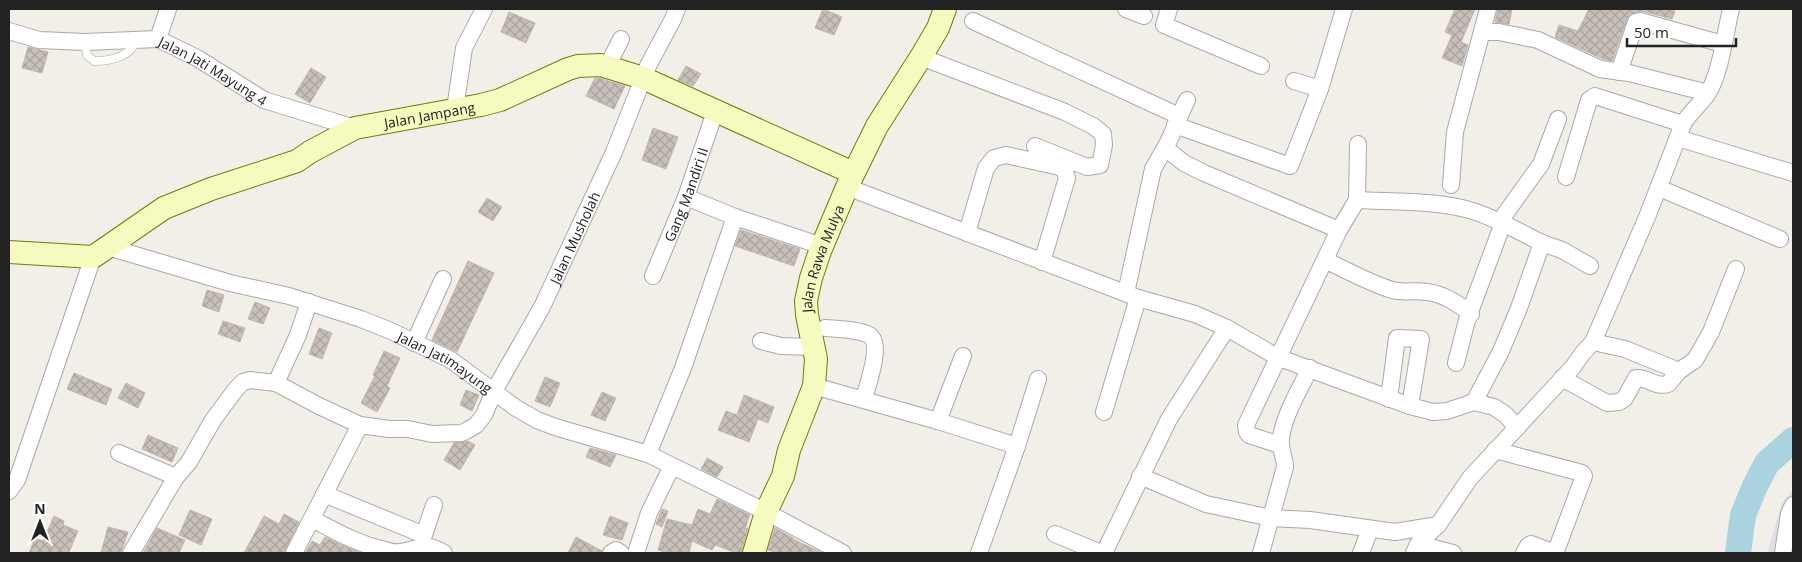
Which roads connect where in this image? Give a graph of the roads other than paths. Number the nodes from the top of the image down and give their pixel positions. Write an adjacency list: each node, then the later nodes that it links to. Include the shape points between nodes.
1 (168, 9): 14 (street)
2 (484, 9): 26 (street, via 464,48)
3 (677, 9): 21 (street, Jalan Musholah)
4 (945, 9): 17 (street, Jalan Rawa Mulya)
5 (1126, 9): 10 (street)
6 (1169, 9): 18 (street, via 1164,25)
7 (1344, 9): 23 (street)
8 (1488, 9): 13 (street)
9 (1732, 9): 16 (street)
10 (1144, 16)
11 (973, 21): 29 (street)
12 (9, 31): 14 (street, Jalan Jati Mayung 4, via 39,40)
13 (1482, 32): 20 (street, via 1538,40 1600,69); 38 (street, via 1455,132)
14 (158, 39): 30 (street, Jalan Jati Mayung 4, via 197,58 264,100)
15 (621, 39): 19 (street)
16 (1723, 44): 20 (street, via 1636,22); 24 (street)
17 (921, 57): 33 (street, via 1064,112 1103,134 1100,165 1087,168); 37 (street, Jalan Rawa Mulya, via 877,126)
18 (1261, 66)
19 (607, 67): 21 (street, Jalan Jampang); 26 (street, Jalan Jampang, via 578,66 500,100)
20 (1619, 72): 24 (street)
21 (643, 78): 27 (street, Jalan Jampang); 75 (street, Jalan Musholah, via 614,152 546,298)
22 (1294, 81): 23 (street)
23 (1320, 89): 29 (street, via 1290,166)
24 (1708, 93): 31 (street, via 1689,114)
25 (1187, 100): 29 (street)
26 (455, 109): 30 (street, Jalan Jampang)
27 (715, 112): 37 (street, Jalan Jampang); 40 (street, Gang Mandiri II)
28 (1558, 119): 43 (street, via 1541,164 1505,214)
29 (1177, 120): 34 (street)
30 (355, 128): 50 (street, Jalan Jampang, via 297,161 211,188 164,208)
31 (1681, 131): 35 (street); 36 (street, via 1595,96 1590,100); 39 (street)
32 (1358, 144): 41 (street)
33 (1035, 146)
34 (1165, 148): 44 (street, via 1204,174); 57 (street, via 1153,169)
35 (1793, 173)
36 (1566, 177)
37 (850, 180): 45 (street); 48 (street, Jalan Rawa Mulya)
38 (1451, 185)
39 (1659, 188): 46 (street); 63 (street)
40 (686, 197): 42 (street); 55 (street, Gang Mandiri II)
41 (1357, 200): 43 (street, via 1441,205 1475,212); 44 (street)
42 (735, 217): 48 (street); 88 (street, via 683,368)
43 (1503, 223): 47 (street); 59 (street)
44 (1339, 230): 51 (street)
45 (967, 233): 52 (street); 52 (street, via 986,168 994,158 1006,155 1060,167 1067,178)
46 (1780, 239)
47 (1542, 243): 53 (street); 78 (street, via 1501,351)
48 (822, 246): 65 (street, Jalan Rawa Mulya, via 810,278 806,301)
49 (9, 252): 50 (street)
50 (100, 252): 58 (street, Jalan Jatimayung); 92 (street, via 17,480)
51 (1325, 260): 59 (street, via 1395,291 1426,291 1440,295); 67 (street)
52 (1042, 262): 57 (street)
53 (1590, 266)
54 (1736, 269): 70 (street, via 1712,332 1695,360)
55 (653, 276)
56 (443, 279): 64 (street)
57 (1132, 296): 61 (street, via 1195,314); 80 (street)
58 (309, 302): 64 (street, Jalan Jatimayung, via 361,319); 73 (street)
59 (1471, 314): 68 (street)
60 (825, 328): 76 (street, via 868,334 875,341 876,352)
61 (1227, 328): 67 (street); 90 (street, via 1168,419)
62 (761, 341): 65 (street, via 781,346)
63 (1593, 342): 70 (street, via 1625,349); 71 (street)
64 (414, 343): 75 (street, Jalan Jatimayung, via 451,360)
65 (814, 347): 74 (street, Jalan Rawa Mulya)
66 (963, 356): 81 (street)
67 (1277, 358): 69 (street); 84 (street, via 1246,429 1250,435)
68 (1456, 363)
69 (1310, 368): 77 (street); 84 (street, via 1285,422)
70 (1678, 371): 71 (street, via 1668,384 1662,386 1636,378 1625,398 1614,403 1608,403)
71 (1562, 378): 83 (street)
72 (1038, 379): 85 (street)
73 (276, 383): 82 (street, Jalan Musholah); 91 (street, via 243,382 213,420)
74 (814, 386): 76 (street); 96 (street, Jalan Rawa Mulya, via 789,450 783,476)
75 (494, 391): 82 (street, Jalan Musholah, via 484,415 466,431 432,434 408,428); 88 (street, Jalan Jatimayung, via 537,420)
76 (864, 398): 81 (street)
77 (1389, 399): 79 (street); 79 (street, via 1397,338 1421,339)
78 (1474, 402): 79 (street, via 1447,412); 83 (street, via 1494,407)
79 (1410, 406)
80 (1104, 412)
81 (938, 421): 85 (street)
82 (360, 425): 93 (street)
83 (1517, 428): 86 (street)
84 (1280, 445): 98 (street, via 1286,467)
85 (1018, 446): 111 (street)
86 (1495, 450): 99 (street, via 1470,478); 116 (street, via 1584,476 1556,551 1531,544)
87 (119, 454): 91 (street)
88 (648, 454): 89 (street, Jalan Jatimayung)
89 (672, 466): 96 (street, Jalan Jatimayung); 108 (street, via 649,514)
90 (1140, 476): 98 (street, via 1206,504); 112 (street)
91 (176, 478): 103 (street)
92 (9, 491)
93 (324, 494): 94 (street, via 424,535); 97 (street)
94 (434, 505)
95 (1793, 505): 117 (street)
96 (766, 512): 109 (street, Jalan Rawa Mulya); 110 (street, Jalan Jatimayung)
97 (312, 518): 104 (street); 105 (street, via 356,541 380,549 399,553 423,546 435,547)
98 (1271, 518): 100 (street); 113 (street)
99 (1438, 525): 100 (street, via 1395,532); 102 (street)
100 (1370, 529): 114 (street)
101 (1055, 534): 112 (street)
102 (1416, 549): 115 (street)
103 (131, 553)
104 (294, 553)
105 (444, 553)
106 (610, 553): 107 (street, via 616,550)
107 (621, 553)
108 (636, 553)
109 (754, 553)
110 (843, 553)
111 (979, 553)
112 (1102, 553)
113 (1261, 553)
114 (1361, 553)
115 (1453, 553)
116 (1524, 553)
117 (1783, 553)

